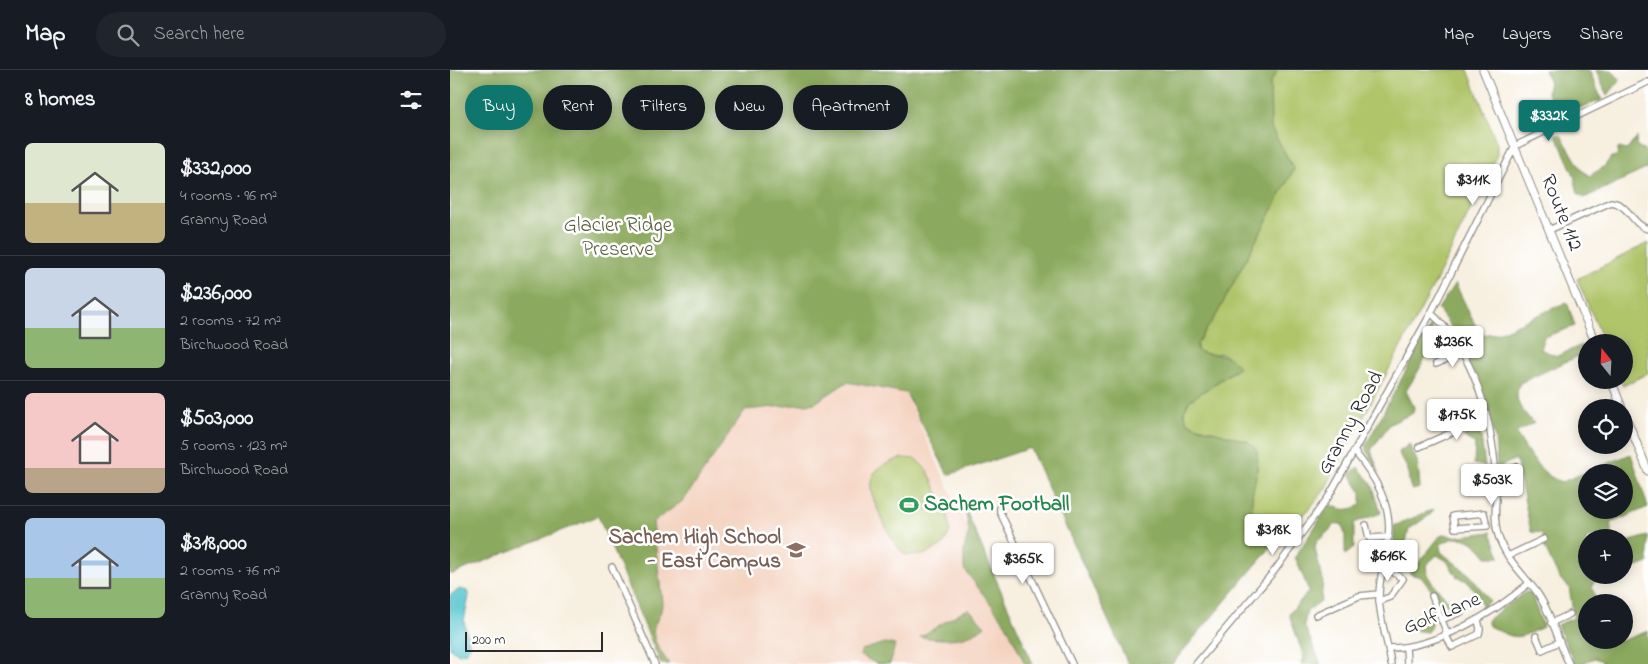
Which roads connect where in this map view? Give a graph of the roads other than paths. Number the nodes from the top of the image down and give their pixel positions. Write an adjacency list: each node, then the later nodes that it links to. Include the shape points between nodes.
1 (1483, 70): 3 (main road, Route 112)
2 (1648, 82): 3 (street)
3 (1515, 146): 5 (main road, Route 112); 6 (street, Granny Road)
4 (1648, 229): 5 (street, via 1641,227 1624,207 1611,202)
5 (1549, 230): 7 (main road, Route 112)
6 (1430, 313): 8 (street, via 1454,338); 13 (street, Granny Road)
7 (1592, 334)
8 (1463, 353): 9 (street); 10 (street)
9 (1436, 364)
10 (1487, 417): 12 (street); 16 (street)
11 (1633, 434): 15 (main road)
12 (1420, 447)
13 (1354, 451): 21 (street, via 1380,490 1387,512); 42 (street, Granny Road, via 1329,496 1296,542)
14 (1518, 467): 16 (street)
15 (1648, 471)
16 (1496, 476): 20 (street)
17 (1000, 501): 41 (street, via 1000,512)
18 (1366, 525): 21 (street, via 1369,538)
19 (1487, 526): 19 (street, via 1484,512 1453,516 1454,528); 20 (street)
20 (1496, 526): 23 (street)
21 (1389, 537): 24 (street)
22 (1544, 539): 23 (street)
23 (1508, 556): 26 (street)
24 (1383, 564): 28 (street); 28 (street, via 1403,579 1390,597)
25 (612, 567): 40 (street)
26 (1528, 584): 33 (street, Golf Lane); 34 (street, via 1536,592)
27 (1432, 596): 32 (street)
28 (1379, 598): 31 (street, via 1359,596); 39 (street)
29 (1462, 612): 32 (street)
30 (1570, 614): 34 (street)
31 (1316, 615)
32 (1441, 620): 35 (street)
33 (1478, 620): 35 (street, Golf Lane); 35 (street, via 1479,634 1452,647)
34 (1551, 622): 37 (street)
35 (1446, 634): 38 (street, Golf Lane)
36 (1536, 636): 37 (street, via 1542,650)
37 (1559, 642): 45 (street)
38 (1406, 647): 39 (street, Golf Lane); 44 (street)
39 (1389, 648): 43 (street)
40 (655, 664)
41 (1072, 664)
42 (1196, 664)
43 (1391, 664)
44 (1407, 664)
45 (1569, 664)

